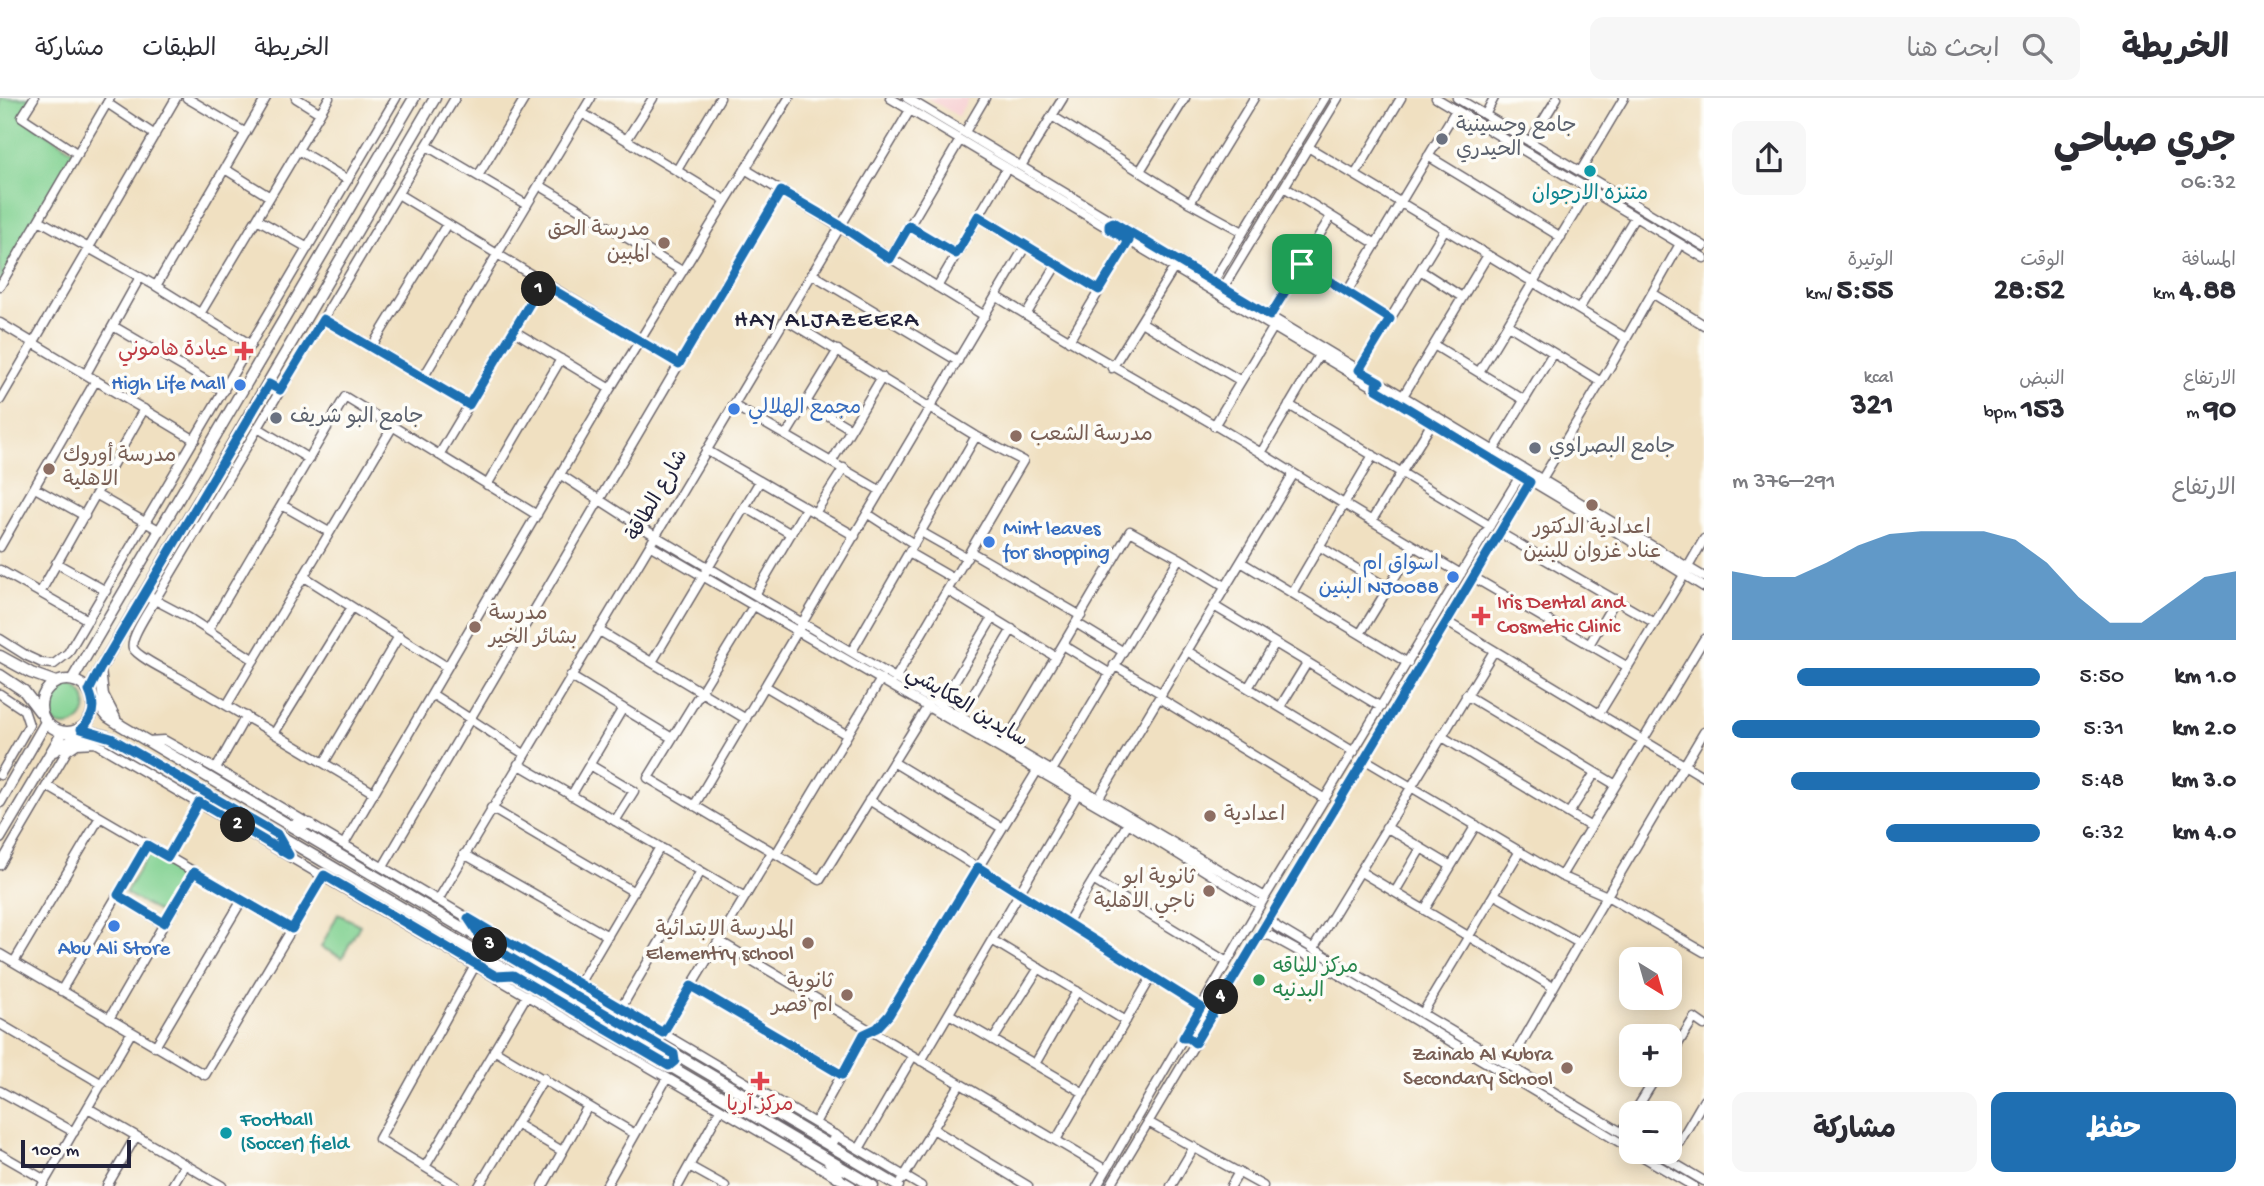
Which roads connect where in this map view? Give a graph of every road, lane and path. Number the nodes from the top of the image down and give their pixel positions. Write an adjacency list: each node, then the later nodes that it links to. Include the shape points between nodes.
1 (34, 98): 51 (street, via 22,117)
2 (176, 98): 42 (street)
3 (187, 98): 39 (street)
4 (266, 98): 39 (street)
5 (296, 98): 33 (street)
6 (329, 98): 33 (street)
7 (396, 98): 40 (street)
8 (414, 98): 45 (main road)
9 (455, 98): 48 (street)
10 (525, 98): 61 (street)
11 (591, 98): 34 (street)
12 (653, 98): 44 (street)
13 (720, 98): 57 (street)
14 (890, 98): 31 (street)
15 (907, 98): 43 (street)
16 (985, 98): 43 (street)
17 (1063, 98): 36 (street)
18 (1185, 98): 58 (street)
19 (1254, 98): 71 (street)
20 (1325, 98): 84 (street)
21 (1338, 98): 49 (street)
22 (1401, 98): 60 (street)
23 (1436, 98): 32 (street)
24 (1457, 98): 35 (street)
25 (1494, 98): 35 (street)
26 (1557, 98): 47 (street)
27 (1624, 98): 59 (street)
28 (434, 99): 155 (main road)
29 (785, 99): 56 (street)
30 (108, 101): 42 (street); 51 (street)
31 (910, 110): 43 (street); 81 (street, شارع الطاقة)
32 (1456, 110): 38 (street); 52 (street)
33 (320, 113): 50 (street)
34 (582, 113): 44 (street); 63 (street)
35 (1485, 115): 37 (street)
36 (1052, 116): 53 (street); 58 (street)
37 (1498, 123): 38 (street); 41 (street)
38 (1492, 132): 46 (street)
39 (246, 133): 55 (street)
40 (376, 133): 45 (street); 62 (street)
41 (1515, 133): 46 (street, via 1509,136); 47 (street)
42 (155, 135): 91 (street)
43 (963, 136): 53 (street); 54 (street); 82 (street)
44 (627, 139): 57 (street)
45 (389, 141): 207 (main road)
46 (1510, 142): 66 (street)
47 (1530, 142): 59 (street)
48 (427, 146): 61 (street); 67 (street)
49 (1308, 147): 60 (street); 64 (street)
50 (298, 150): 62 (street); 68 (street)
51 (78, 154): 78 (street)
52 (1428, 156): 70 (street); 85 (street)
53 (1021, 166): 77 (street)
54 (1007, 168): 73 (street); 77 (street)
55 (225, 169): 68 (street); 109 (street)
56 (745, 169): 65 (street); 69 (street)
57 (677, 170): 69 (street)
58 (1140, 171): 71 (street)
59 (1580, 172): 90 (street)
60 (1355, 175): 70 (street)
61 (478, 176): 72 (street)
62 (348, 180): 92 (street)
63 (539, 185): 72 (street); 102 (street)
64 (1284, 187): 74 (street); 111 (street)
65 (781, 191): 81 (street); 144 (street)
66 (1588, 191): 75 (street); 85 (street)
67 (398, 194): 79 (street); 122 (street)
68 (270, 197): 76 (street)
69 (726, 200): 102 (street)
70 (1401, 202): 83 (street); 87 (street)
71 (1190, 203): 84 (street)
72 (527, 205): 94 (street)
73 (978, 216): 89 (street); 93 (street)
74 (1331, 216): 87 (street); 99 (street)
75 (1635, 217): 88 (street); 117 (street)
76 (257, 219): 92 (street); 118 (street)
77 (1101, 219): 80 (street)
78 (39, 220): 91 (street); 108 (street)
79 (447, 224): 94 (street); 138 (street)
80 (1111, 225): 86 (street); 105 (street)
81 (841, 226): 97 (street); 103 (street, شارع الطاقة)
82 (909, 226): 93 (street); 97 (street)
83 (1445, 229): 95 (street); 101 (street)
84 (1243, 232): 105 (street)
85 (1561, 237): 106 (street)
86 (1129, 241): 100 (street); 112 (street)
87 (1376, 244): 113 (street)
88 (1680, 244): 96 (street); 114 (street)
89 (1026, 245): 98 (street); 115 (street)
90 (1704, 246)
91 (89, 247): 104 (street); 135 (street)
92 (308, 248): 136 (street)
93 (956, 254): 110 (street)
94 (497, 255): 107 (street); 150 (street)
95 (1488, 255): 106 (street); 116 (street)
96 (1704, 258)
97 (890, 259): 110 (street)
98 (1056, 264): 112 (street); 119 (street)
99 (1302, 264): 113 (street); 121 (street)
100 (1174, 268): 125 (street); 130 (street)
101 (1420, 270): 116 (street); 124 (street)
102 (682, 271): 133 (street)
103 (812, 274): 123 (street, شارع الطاقة); 143 (street)
104 (141, 277): 109 (street); 129 (street)
105 (1213, 282): 111 (street)
106 (1534, 282): 117 (street); 127 (street)
107 (542, 283): 131 (street); 133 (street)
108 (0, 286)
109 (156, 286): 118 (street)
110 (937, 287): 120 (street)
111 (1223, 288): 121 (street)
112 (1099, 290): 134 (street)
113 (1347, 292): 124 (street)
114 (1652, 293): 128 (street); 132 (street)
115 (996, 296): 119 (street); 120 (street)
116 (1462, 297): 137 (street)
117 (1579, 309): 132 (street)
118 (200, 314): 136 (street)
119 (1026, 315): 134 (street)
120 (985, 316): 143 (street)
121 (1270, 316): 146 (street)
122 (323, 319): 138 (street); 158 (street)
123 (785, 319): 139 (street); 165 (street, شارع الطاقة)
124 (1390, 319): 146 (street)
125 (1141, 322): 145 (street); 153 (street)
126 (0, 323): 135 (street)
127 (1508, 325): 140 (street); 147 (street)
128 (1704, 325)
129 (113, 326): 148 (street); 159 (street)
130 (1273, 328): 141 (street); 153 (street)
131 (514, 331): 142 (street); 164 (street)
132 (1626, 338): 154 (street)
133 (640, 340): 144 (street); 157 (street)
134 (1069, 341): 145 (street)
135 (34, 343): 148 (street); 161 (street)
136 (251, 345): 159 (street)
137 (1434, 345): 147 (street); 160 (street)
138 (371, 348): 150 (street)
139 (838, 350): 149 (street); 163 (street)
140 (1553, 353): 154 (street); 162 (street)
141 (1319, 355): 151 (street); 166 (street)
142 (561, 359): 157 (street); 192 (street)
143 (958, 360): 167 (street)
144 (679, 364): 197 (street)
145 (1112, 368): 171 (street)
146 (1359, 370): 151 (street)
147 (1479, 372): 162 (street)
148 (86, 374): 152 (street)
149 (882, 377): 167 (street); 173 (street)
150 (423, 378): 164 (street)
151 (1366, 378): 156 (street)
152 (96, 380): 168 (street); 193 (street)
153 (1241, 381): 171 (street)
154 (1601, 382): 189 (street)
155 (269, 384): 158 (main road); 229 (main road)
156 (1378, 385): 160 (street); 169 (street)
157 (610, 389): 186 (street)
158 (280, 390): 172 (street)
159 (224, 391): 176 (street)
160 (1403, 396): 178 (street)
161 (0, 400)
162 (1524, 400): 178 (street)
163 (807, 404): 173 (street); 174 (street)
164 (469, 405): 180 (street)
165 (733, 405): 174 (street); 177 (street, شارع الطاقة)
166 (1289, 405): 179 (street); 181 (street)
167 (931, 407): 175 (street); 194 (street)
168 (144, 410): 176 (street); 196 (street)
169 (1432, 423): 185 (street); 188 (street)
170 (393, 426): 180 (street); 182 (street, via 345,397); 216 (street)
171 (1214, 426): 179 (street)
172 (258, 428): 182 (street); 252 (street)
173 (851, 429): 183 (street)
174 (786, 435): 183 (street)
175 (976, 436): 215 (street); 228 (street, via 1023,461)
176 (195, 440): 209 (street)
177 (706, 450): 190 (street); 220 (street, شارع الطاقة)
178 (1493, 450): 189 (street)
179 (1261, 453): 187 (street)
180 (439, 455): 192 (street)
181 (1373, 455): 185 (street); 199 (street)
182 (309, 459): 200 (street)
183 (832, 461): 184 (street)
184 (844, 468): 194 (street); 203 (street)
185 (1401, 472): 208 (street); 212 (street)
186 (561, 475): 197 (street, سايدين العكايشي); 205 (street)
187 (1293, 475): 199 (street); 231 (street)
188 (1520, 476): 191 (street); 195 (street)
189 (1542, 479): 210 (street)
190 (760, 481): 201 (street); 202 (street)
191 (1530, 482): 198 (street); 210 (street)
192 (487, 485): 205 (street)
193 (35, 488): 206 (street); 214 (street)
194 (881, 491): 204 (street)
195 (1510, 492): 198 (street); 212 (street)
196 (97, 495): 206 (street); 209 (street)
197 (600, 499): 220 (street, سايدين العكايشي); 310 (street)
198 (1520, 499): 217 (street)
199 (1345, 504): 208 (street); 225 (street)
200 (282, 505): 216 (street); 263 (street)
201 (745, 508): 218 (street); 233 (street)
202 (806, 508): 203 (street); 218 (street)
203 (816, 513): 219 (street)
204 (868, 514): 219 (street); 222 (street)
205 (537, 515): 283 (street)
206 (85, 516): 232 (street)
207 (167, 518): 213 (main road); 229 (main road, via 150,552 154,561)
208 (1372, 520): 223 (street)
209 (146, 523): 213 (street); 246 (street)
210 (1609, 524): 235 (street)
211 (0, 526): 214 (street)
212 (1490, 526): 236 (street)
213 (159, 530): 290 (main road)
214 (9, 531): 226 (street)
215 (921, 531): 222 (street); 228 (street)
216 (329, 532): 237 (street)
217 (1500, 533): 240 (street); 251 (street)
218 (791, 534): 248 (street)
219 (855, 536): 259 (street)
220 (657, 537): 224 (street, شارع الطاقة); 233 (street, سايدين العكايشي)
221 (1704, 539): 235 (street)
222 (914, 544): 227 (street)
223 (1414, 545): 236 (street); 244 (street)
224 (651, 546): 238 (street, سايدين العكايشي); 264 (street, شارع الطاقة)
225 (1320, 546): 244 (street); 249 (street)
226 (0, 547)
227 (909, 553): 241 (street); 273 (street)
228 (969, 555): 241 (street); 258 (street)
229 (165, 558): 250 (main road)
230 (1179, 558): 242 (street); 258 (street, via 1130,531); 274 (street)
231 (1241, 562): 242 (street); 249 (street)
232 (56, 563): 246 (street); 247 (street)
233 (709, 567): 238 (street); 248 (street, سايدين العكايشي)
234 (0, 570): 247 (street)
235 (1686, 571): 239 (street); 243 (street); 261 (street)
236 (1461, 574): 282 (street)
237 (303, 576): 255 (street); 279 (street)
238 (704, 576): 253 (street, سايدين العكايشي); 280 (street)
239 (1704, 577)
240 (1473, 578): 260 (street); 272 (street)
241 (954, 579): 245 (street)
242 (1225, 586): 254 (street)
243 (1704, 587)
244 (1388, 588): 266 (street)
245 (947, 590): 256 (street); 291 (street)
246 (106, 591): 257 (street)
247 (40, 593): 257 (street)
248 (756, 593): 259 (street, سايدين العكايشي)
249 (1292, 593): 266 (street)
250 (144, 594): 252 (main road); 285 (main road)
251 (1616, 599): 261 (street); 272 (street)
252 (155, 600): 263 (street); 302 (street, via 134,636 134,650)
253 (754, 605): 265 (street, سايدين العكايشي); 295 (street)
254 (1214, 606): 270 (street); 275 (street)
255 (352, 607): 267 (street); 316 (street)
256 (993, 617): 262 (street); 301 (street)
257 (88, 620): 268 (street, via 68,653 54,664)
258 (1078, 620): 271 (street); 274 (street)
259 (804, 622): 265 (street); 273 (street, سايدين العكايشي)
260 (1447, 622): 276 (street); 329 (street)
261 (1655, 623): 284 (street)
262 (1012, 629): 278 (street); 309 (street)
263 (208, 630): 279 (street)
264 (598, 630): 280 (street); 288 (street, شارع الطاقة)
265 (798, 631): 289 (street, سايدين العكايشي); 293 (street)
266 (1360, 634): 282 (street)
267 (399, 636): 283 (street); 330 (street)
268 (0, 639)
269 (1704, 639): 323 (street)
270 (1275, 643): 281 (street); 294 (street)
271 (1063, 645): 278 (street); 286 (street)
272 (1589, 645): 284 (street)
273 (852, 651): 291 (street, سايدين العكايشي)
274 (1122, 651): 286 (street)
275 (1187, 651): 294 (street); 300 (street)
276 (1494, 651): 299 (street); 307 (street)
277 (0, 656): 292 (main road)
278 (1056, 657): 325 (street)
279 (254, 660): 302 (street)
280 (652, 662): 295 (street)
281 (1307, 663): 304 (street); 306 (street)
282 (1408, 663): 304 (street)
283 (447, 667): 297 (street)
284 (1628, 667): 307 (street)
285 (100, 669): 298 (main road); 313 (main road, via 107,706)
286 (1111, 669): 300 (street); 340 (street)
287 (0, 675): 311 (main road, via 24,691)
288 (570, 676): 305 (street); 327 (street, شارع الطاقة)
289 (881, 679): 291 (street, سايدين العكايشي); 318 (street)
290 (72, 680): 292 (main road); 298 (main road)
291 (894, 681): 301 (street, سايدين العكايشي); 303 (street, سايدين العكايشي)
292 (56, 682): 311 (main road, via 41,700)
293 (765, 686): 312 (street); 318 (street)
294 (1248, 688): 306 (street)
295 (701, 692): 312 (street); 321 (street)
296 (0, 694): 341 (street, via 24,710 29,724)
297 (432, 694): 310 (street); 348 (street)
298 (91, 695): 313 (main road); 314 (main road, via 92,716)
299 (1466, 695): 319 (street); 339 (street)
300 (1160, 696): 351 (street); 352 (street)
301 (941, 704): 309 (street, سايدين العكايشي)
302 (227, 705): 308 (street)
303 (928, 706): 322 (street, سايدين العكايشي); 331 (street)
304 (1381, 707): 326 (street)
305 (623, 708): 321 (street); 334 (street)
306 (1280, 708): 326 (street)
307 (1600, 714): 323 (street)
308 (246, 716): 316 (street); 336 (street)
309 (960, 716): 322 (street, سايدين العكايشي)
310 (471, 718): 327 (street); 381 (street)
311 (44, 719): 315 (main road); 354 (main road)
312 (746, 719): 356 (street)
313 (122, 726): 324 (main road)
314 (81, 729): 315 (main road); 320 (main road)
315 (63, 732): 328 (main road)
316 (275, 732): 330 (street)
317 (1704, 732): 335 (street)
318 (847, 735): 375 (street)
319 (1441, 736): 347 (street); 358 (street)
320 (111, 738): 328 (main road, via 77,737); 368 (main road)
321 (672, 738): 356 (street, via 648,778)
322 (990, 738): 325 (street, سايدين العكايشي); 338 (street, سايدين العكايشي)
323 (1643, 740): 335 (street); 345 (street)
324 (147, 741): 336 (street, via 164,740); 363 (main road)
325 (1005, 743): 340 (street, سايدين العكايشي)
326 (1353, 752): 332 (street)
327 (524, 754): 333 (street, شارع الطاقة)
328 (48, 756): 369 (main road)
329 (1364, 759): 337 (street); 347 (street)
330 (324, 762): 348 (street)
331 (893, 762): 353 (street); 367 (street)
332 (1347, 763): 337 (street); 343 (street)
333 (518, 764): 350 (street); 357 (street, شارع الطاقة)
334 (590, 765): 350 (street); 360 (street, via 634,791)
335 (1685, 765): 342 (street); 394 (street)
336 (216, 769): 362 (street)
337 (1357, 770): 344 (street)
338 (1037, 771): 340 (street, سايدين العكايشي); 367 (street)
339 (1595, 773): 345 (street); 358 (street)
340 (1050, 774): 349 (street, سايدين العكايشي); 351 (street, سايدين العكايشي)
341 (0, 775)
342 (1704, 777)
343 (1337, 780): 344 (street); 352 (street)
344 (1349, 784): 401 (street)
345 (1616, 785): 366 (street)
346 (47, 786): 355 (street, via 67,751 89,742); 359 (street); 379 (street)
347 (1410, 786): 364 (street); 365 (street)
348 (374, 793): 371 (street)
349 (1077, 795): 361 (street, سايدين العكايشي); 391 (street)
350 (571, 796): 360 (street)
351 (1098, 799): 398 (street, سايدين العكايشي)
352 (1325, 799): 398 (street)
353 (869, 800): 375 (street, via 820,880); 382 (street)
354 (0, 802)
355 (199, 802): 376 (street); 378 (street)
356 (694, 806): 375 (street)
357 (491, 808): 377 (street, شارع الطاقة); 389 (street)
358 (1569, 813): 366 (street)
359 (100, 817): 370 (street); 417 (street)
360 (615, 821): 372 (street)
361 (1128, 823): 388 (street); 398 (street, سايدين العكايشي)
362 (310, 824): 363 (main road); 371 (street)
363 (287, 825): 412 (main road)
364 (1476, 825): 374 (street); 380 (street)
365 (1386, 827): 373 (street); 385 (street)
366 (1591, 827): 387 (street)
367 (1002, 828): 382 (street)
368 (277, 834): 376 (main road); 421 (main road)
369 (0, 838)
370 (147, 845): 378 (street); 392 (street)
371 (344, 845): 381 (street)
372 (660, 847): 383 (street); 389 (street)
373 (1421, 848): 380 (street); 390 (street)
374 (1520, 851): 387 (street); 393 (street)
375 (774, 853): 395 (street)
376 (289, 855): 386 (street)
377 (464, 855): 397 (street, شارع الطاقة); 407 (street)
378 (168, 857): 384 (street)
379 (0, 865)
380 (1451, 866): 399 (street)
381 (383, 867): 397 (street)
382 (978, 867): 391 (street); 440 (street, via 889,1015)
383 (701, 871): 395 (street); 431 (street)
384 (194, 872): 396 (street); 402 (street)
385 (1361, 872): 390 (street); 414 (street)
386 (324, 875): 405 (street); 419 (street)
387 (1561, 876): 394 (street)
388 (1093, 880): 403 (street); 418 (street)
389 (634, 892): 407 (street)
390 (1395, 892): 399 (street)
391 (1020, 894): 403 (street); 410 (street)
392 (118, 895): 402 (street); 427 (street)
393 (1495, 895): 409 (street); 413 (street)
394 (1607, 896): 413 (street); 415 (street)
395 (745, 897): 411 (street)
396 (242, 900): 405 (street); 447 (street)
397 (438, 900): 400 (street)
398 (1263, 901): 418 (street)
399 (1425, 909): 409 (street)
400 (468, 918): 412 (main road); 424 (street)
401 (1269, 918): 404 (street); 406 (street)
402 (164, 923): 435 (street)
403 (1067, 923): 423 (street)
404 (1277, 927): 408 (street); 414 (street)
405 (292, 929): 447 (street, via 205,1075)
406 (1259, 934): 408 (street); 437 (street)
407 (608, 936): 424 (street)
408 (1271, 936): 470 (street)
409 (1470, 937): 426 (street); 433 (street)
410 (992, 940): 420 (street); 432 (street)
411 (719, 941): 425 (street); 440 (street)
412 (484, 942): 449 (main road)
413 (1579, 943): 426 (street)
414 (1313, 948): 433 (street)
415 (1704, 952)
416 (0, 954): 417 (street)
417 (13, 962): 427 (street)
418 (1227, 962): 430 (street)
419 (476, 964): 422 (street); 490 (street, via 379,1139)
420 (1039, 968): 428 (street); 445 (street)
421 (513, 975): 422 (main road); 454 (main road)
422 (496, 976): 429 (street)
423 (1152, 976): 430 (street); 436 (street)
424 (579, 984): 431 (street)
425 (691, 986): 442 (street); 455 (street)
426 (1553, 987): 453 (street)
427 (61, 991): 435 (street)
428 (1077, 991): 436 (street); 451 (street)
429 (527, 995): 448 (street); 454 (street)
430 (1201, 1007): 434 (street)
431 (621, 1008): 442 (street)
432 (949, 1014): 445 (street); 450 (street)
433 (1422, 1014): 453 (street)
434 (1196, 1016): 437 (street); 444 (street)
435 (109, 1019): 441 (street)
436 (1126, 1021): 461 (street)
437 (1208, 1021): 446 (street)
438 (0, 1024): 458 (street)
439 (1704, 1024): 443 (street, via 1694,1018)
440 (869, 1031): 450 (street); 455 (street)
441 (131, 1033): 447 (street); 458 (street)
442 (663, 1033): 469 (street)
443 (1682, 1037)
444 (1183, 1038): 446 (street); 491 (street)
445 (993, 1040): 451 (street)
446 (1195, 1043): 467 (street)
447 (155, 1047)
448 (494, 1050): 457 (street); 490 (street)
449 (674, 1054): 452 (main road); 454 (main road)
450 (917, 1058): 459 (street); 482 (street)
451 (1035, 1064): 461 (street)
452 (693, 1065): 456 (main road, via 687,1070); 480 (main road)
453 (1510, 1065): 466 (street)
454 (668, 1072): 456 (main road); 465 (street); 474 (street)
455 (842, 1075): 469 (street)
456 (688, 1077): 485 (main road)
457 (544, 1078): 463 (street); 468 (street)
458 (102, 1084): 464 (street)
459 (960, 1084): 471 (street); 478 (street)
460 (0, 1092): 473 (street)
461 (1084, 1093): 478 (street)
462 (1704, 1100): 477 (street)
463 (588, 1106): 474 (street); 483 (street)
464 (88, 1108): 473 (street); 475 (street)
465 (720, 1110): 489 (street); 494 (street)
466 (1597, 1117): 470 (street); 472 (street)
467 (1148, 1122): 481 (street); 512 (street)
468 (516, 1124): 483 (street); 501 (street)
469 (815, 1124): 476 (street)
470 (1592, 1126): 479 (street)
471 (933, 1129): 493 (street); 510 (street)
472 (1619, 1130)
473 (74, 1132): 496 (street)
474 (635, 1134): 503 (street)
475 (136, 1136): 486 (street); 497 (street)
476 (836, 1136): 480 (main road); 482 (street)
477 (1682, 1138)
478 (1056, 1140): 491 (street)
479 (1619, 1142)
480 (830, 1146): 508 (main road)
481 (1194, 1147): 492 (street); 513 (street)
482 (859, 1149): 493 (street)
483 (562, 1151): 502 (street)
484 (0, 1154): 496 (street)
485 (828, 1159): 494 (main road); 507 (main road)
486 (185, 1164): 498 (street); 499 (street)
487 (1656, 1164): 516 (street)
488 (1676, 1164): 495 (street)
489 (689, 1166): 504 (street); 505 (street)
490 (425, 1167): 500 (street)
491 (1106, 1170): 511 (street)
492 (1239, 1172): 514 (street); 515 (street)
493 (904, 1176): 508 (street); 509 (street)
494 (839, 1178): 506 (street)
495 (1704, 1181)
496 (44, 1183)
497 (107, 1186)
498 (172, 1186)
499 (222, 1186)
500 (456, 1186)
501 (479, 1186)
502 (543, 1186)
503 (606, 1186)
504 (677, 1186)
505 (725, 1186)
506 (852, 1186)
507 (873, 1186)
508 (898, 1186)
509 (921, 1186)
510 (1028, 1186)
511 (1097, 1186)
512 (1110, 1186)
513 (1171, 1186)
514 (1231, 1186)
515 (1263, 1186)
516 (1692, 1186)

